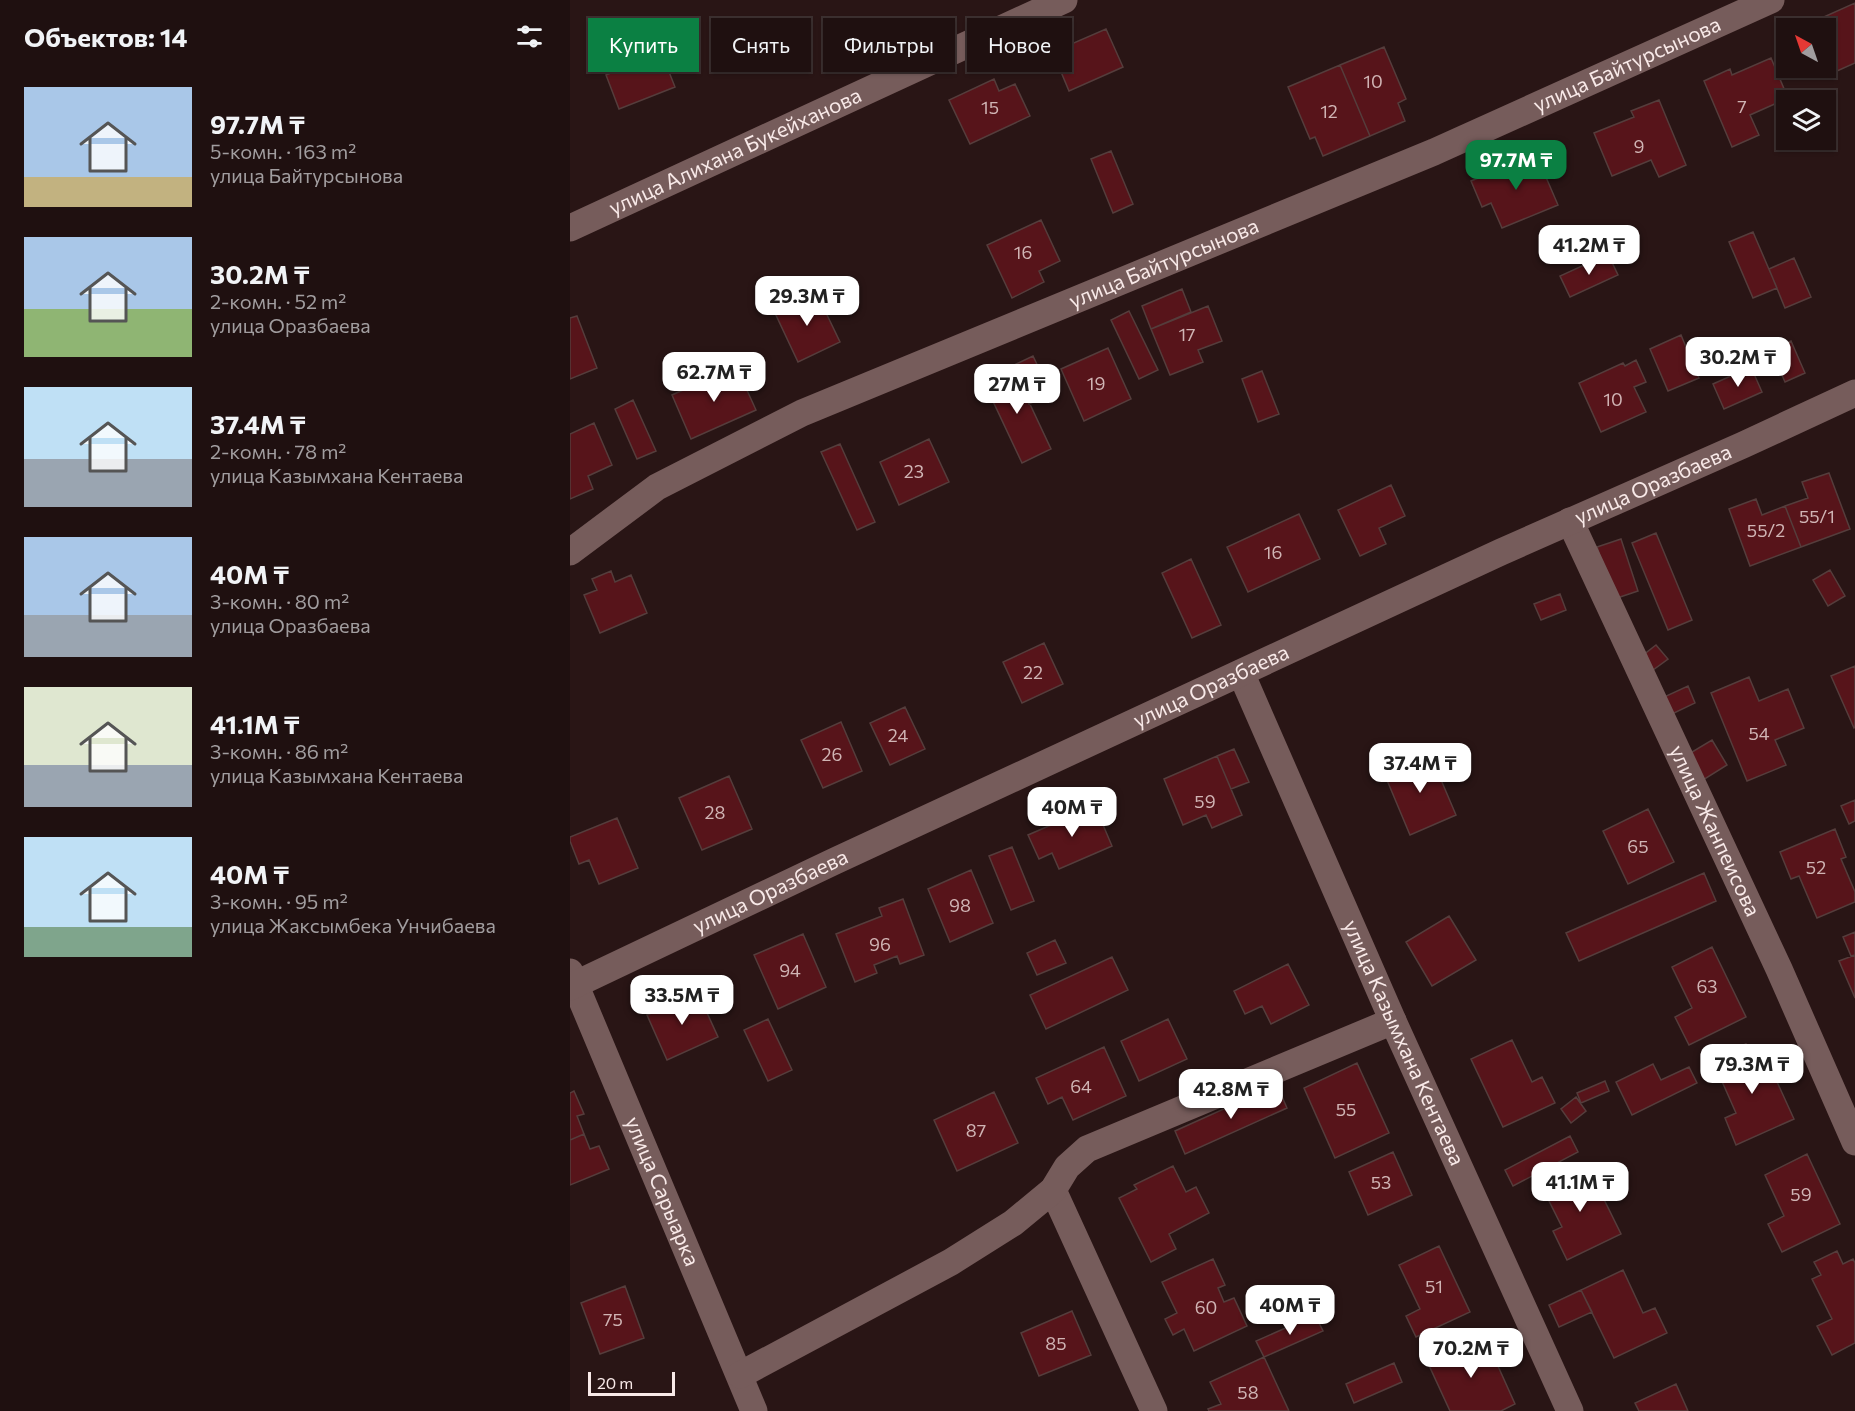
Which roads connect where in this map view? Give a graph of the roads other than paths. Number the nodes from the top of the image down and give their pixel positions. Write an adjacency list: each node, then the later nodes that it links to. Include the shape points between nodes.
1 (1064, 0): 3 (street, улица Алихана Букейханова)
2 (1771, 0): 6 (street, улица Байтурсынова, via 1434,152 802,413 657,487)
3 (570, 228)
4 (1855, 393): 5 (street, улица Оразбаева)
5 (1570, 520): 7 (street, улица Оразбаева); 10 (street, улица Жанпеисова)
6 (570, 552)
7 (1241, 673): 8 (street, улица Оразбаева); 9 (street, улица Казымхана Кентаева)
8 (572, 981): 12 (street, улица Сарыарка)
9 (1393, 1021): 11 (street, via 1087,1149 1068,1167); 15 (street, улица Казымхана Кентаева)
10 (1855, 1142)
11 (1053, 1190): 12 (street, via 1013,1223 951,1262); 14 (street)
12 (740, 1375): 13 (street, улица Сарыарка)
13 (754, 1411)
14 (1154, 1411)
15 (1570, 1411)

